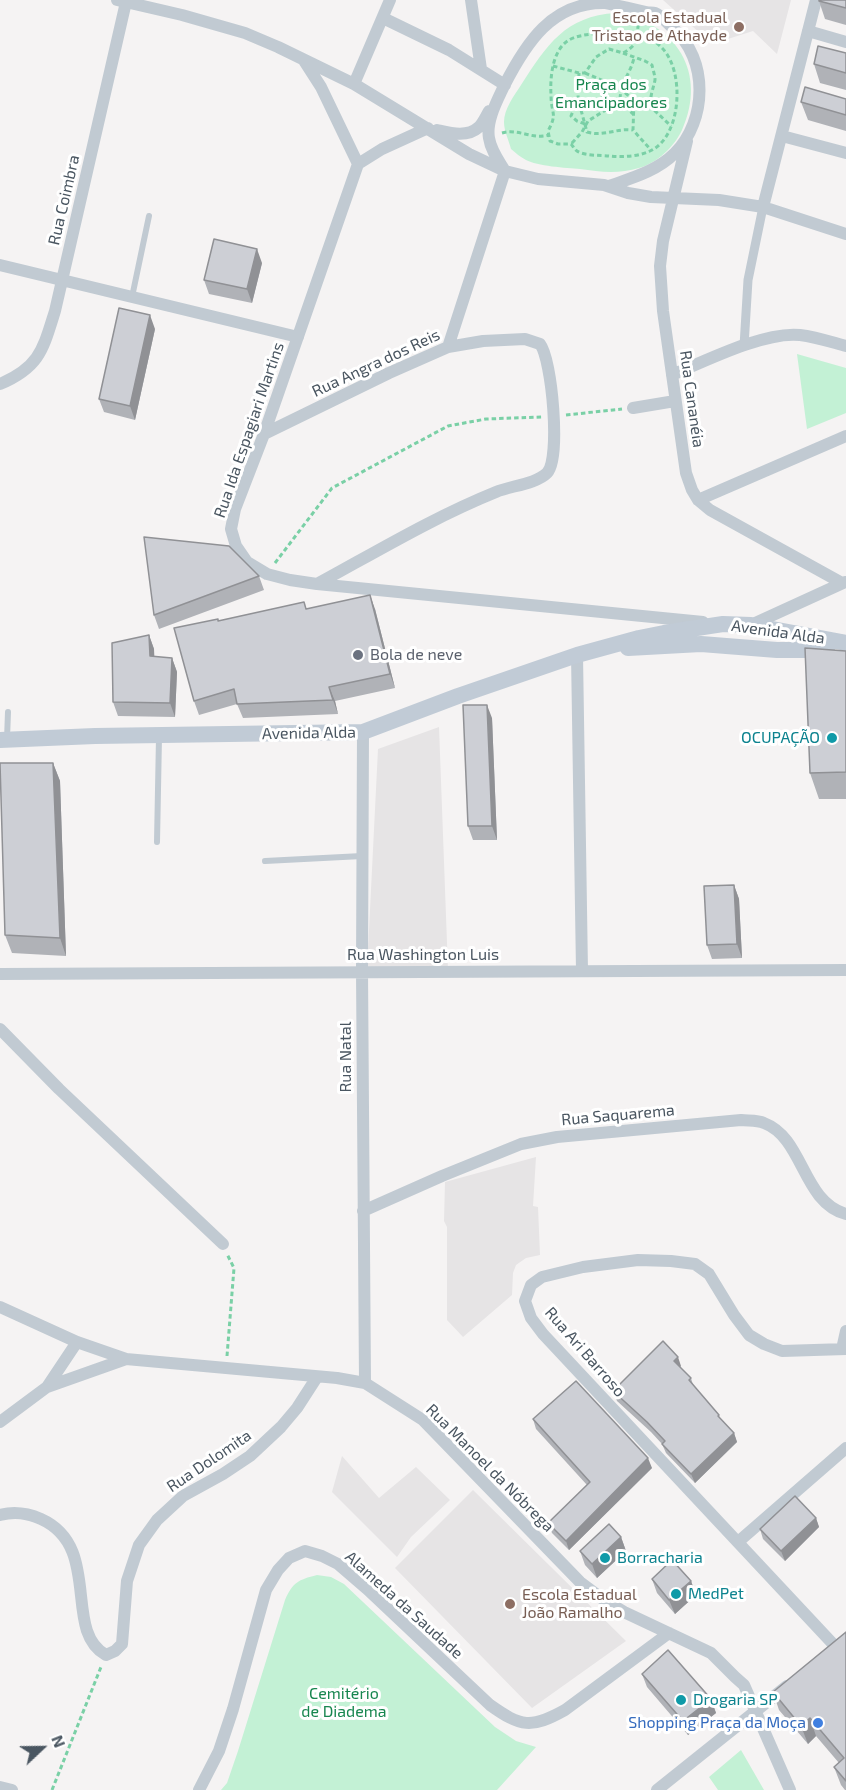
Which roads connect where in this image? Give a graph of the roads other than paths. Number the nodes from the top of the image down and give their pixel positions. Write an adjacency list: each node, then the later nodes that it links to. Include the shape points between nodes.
1 (390, 0): 9 (street)
2 (471, 0): 13 (street)
3 (650, 0): 8 (street)
4 (816, 0): 10 (street)
5 (122, 1): 12 (street, via 245,33); 29 (street, Rua Coimbra)
6 (608, 1): 7 (street); 8 (street)
7 (582, 2): 15 (street, via 536,33)
8 (656, 14): 19 (street, Rua Cananéia, via 678,33 696,64 700,85 698,109)
9 (383, 18): 13 (street); 14 (street)
10 (808, 31): 11 (street); 18 (street)
11 (846, 42)
12 (303, 59): 14 (street); 21 (street)
13 (481, 69): 15 (street)
14 (354, 84): 17 (street)
15 (505, 85): 16 (street)
16 (497, 100): 17 (street, via 478,128 470,132 459,135); 22 (street, via 488,137)
17 (428, 128): 21 (street); 22 (street)
18 (782, 136): 20 (street); 25 (street)
19 (688, 137): 23 (street, via 660,165); 24 (street, Rua Cananéia)
20 (846, 153)
21 (358, 164): 31 (street, Rua Ida Espagiari Martins)
22 (505, 171): 23 (street, via 538,179); 34 (street)
23 (609, 186): 24 (street, via 628,193)
24 (672, 199): 25 (street, via 719,200); 35 (street, Rua Cananéia, via 660,266)
25 (763, 207): 27 (street); 32 (street, via 748,280)
26 (148, 216): 30 (lane)
27 (846, 234)
28 (0, 265): 29 (street)
29 (62, 280): 30 (street); 36 (street, Rua Coimbra, via 38,362)
30 (132, 297): 31 (street)
31 (298, 337): 39 (street, Rua Ida Espagiari Martins)
32 (744, 346): 33 (street, via 799,335); 35 (street)
33 (846, 346)
34 (448, 347): 39 (street, Rua Angra dos Reis); 43 (street, Rua Angra dos Reis, via 525,339 540,344 548,358 554,417 554,451 548,472 432,521)
35 (672, 375): 37 (street, Rua Cananéia)
36 (0, 384)
37 (675, 401): 38 (street); 41 (street, Rua Cananéia, via 686,472)
38 (633, 408)
39 (264, 434): 43 (street, Rua Ida Espagiari Martins, via 236,509 231,529 236,546 247,562 267,574)
40 (846, 436): 41 (street)
41 (698, 500): 42 (street)
42 (844, 582): 45 (street)
43 (317, 584): 44 (street, Rua Ida Espagiari Martins)
44 (723, 624): 45 (main road, Avenida Alda); 48 (main road, Avenida Alda)
45 (751, 625): 46 (main road, Avenida Alda); 47 (main road)
46 (846, 643)
47 (701, 644): 48 (main road, Avenida Alda); 49 (main road, Avenida Alda, via 801,651)
48 (603, 647): 50 (main road, Avenida Alda)
49 (846, 649)
50 (577, 655): 52 (main road, Avenida Alda); 60 (street)
51 (8, 712): 54 (lane)
52 (363, 732): 53 (main road, Avenida Alda); 56 (street, Rua Natal)
53 (159, 736): 54 (main road, Avenida Alda); 55 (lane)
54 (4, 740)
55 (158, 842)
56 (362, 856): 57 (lane); 59 (street, Rua Natal)
57 (265, 861)
58 (846, 970): 60 (street, Rua Washington Luis)
59 (362, 971): 60 (street, Rua Washington Luis); 61 (street, Rua Washington Luis); 63 (street, Rua Natal)
60 (582, 971)
61 (0, 974)
62 (0, 1029): 65 (street)
63 (363, 1211): 64 (street, Rua Saquarema, via 521,1144 556,1137 741,1120 763,1122 780,1131 826,1204); 72 (street, Rua Natal)
64 (846, 1214)
65 (223, 1244)
66 (0, 1307): 68 (street, Rua Manoel da Nóbrega)
67 (846, 1331): 69 (street)
68 (77, 1342): 70 (street, Rua Manoel da Nóbrega); 73 (street)
69 (844, 1349): 77 (street, Rua Ari Barroso, via 782,1351 764,1344 749,1335 710,1274 695,1264 638,1260 558,1272 531,1285 525,1301 543,1334)
70 (126, 1359): 71 (street, Rua Manoel da Nóbrega); 73 (street)
71 (317, 1377): 72 (street, Rua Manoel da Nóbrega); 76 (street, Rua Dolomita, via 281,1427 250,1456 183,1496 157,1520 139,1545 128,1581 122,1644 115,1651 106,1654 92,1644 85,1625 80,1577 64,1538 50,1523 27,1513)
72 (365, 1383): 78 (street, Rua Manoel da Nóbrega, via 423,1420 580,1582 624,1612)
73 (47, 1387): 74 (street)
74 (0, 1422)
75 (846, 1448): 77 (street)
76 (0, 1515)
77 (738, 1542): 79 (street, Rua Ari Barroso)
78 (669, 1633): 81 (street, Rua Manoel da Nóbrega, via 711,1653 744,1685); 84 (street, Alameda da Saudade, via 565,1710 528,1724 509,1719 490,1705 338,1564 305,1551 289,1558 266,1590 219,1751)
79 (833, 1645)
80 (795, 1679): 81 (street)
81 (756, 1710): 85 (street); 86 (street, Rua Manoel da Nóbrega)
82 (0, 1787): 83 (street)
83 (12, 1790)
84 (199, 1790)
85 (657, 1790)
86 (790, 1790)

